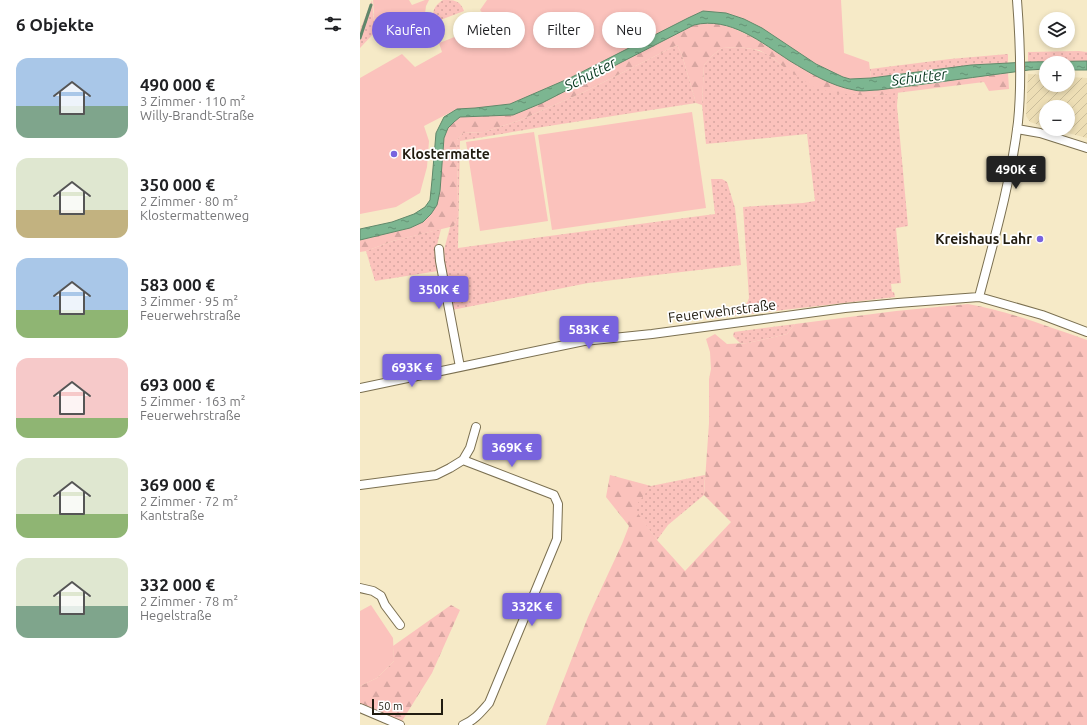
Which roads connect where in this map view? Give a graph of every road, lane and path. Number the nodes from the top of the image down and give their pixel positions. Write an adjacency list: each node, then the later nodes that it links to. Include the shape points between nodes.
1 (1017, 0): 2 (street)
2 (1017, 129): 3 (street, via 1040,133); 5 (street, via 994,243)
3 (1087, 148)
4 (439, 249): 7 (street)
5 (979, 298): 6 (street, Feuerwehrstraße, via 1042,315); 7 (street, Feuerwehrstraße, via 845,308 584,341)
6 (1087, 332)
7 (460, 367): 8 (street, Feuerwehrstraße)
8 (360, 388)
9 (476, 427): 10 (street, via 470,448)
10 (463, 460): 11 (street, via 436,475); 16 (street, via 554,495 558,504 557,539 489,702 471,722)
11 (360, 485)
12 (360, 588): 13 (street, via 381,596)
13 (400, 625)
14 (360, 708): 15 (street)
15 (400, 725)
16 (463, 725)

